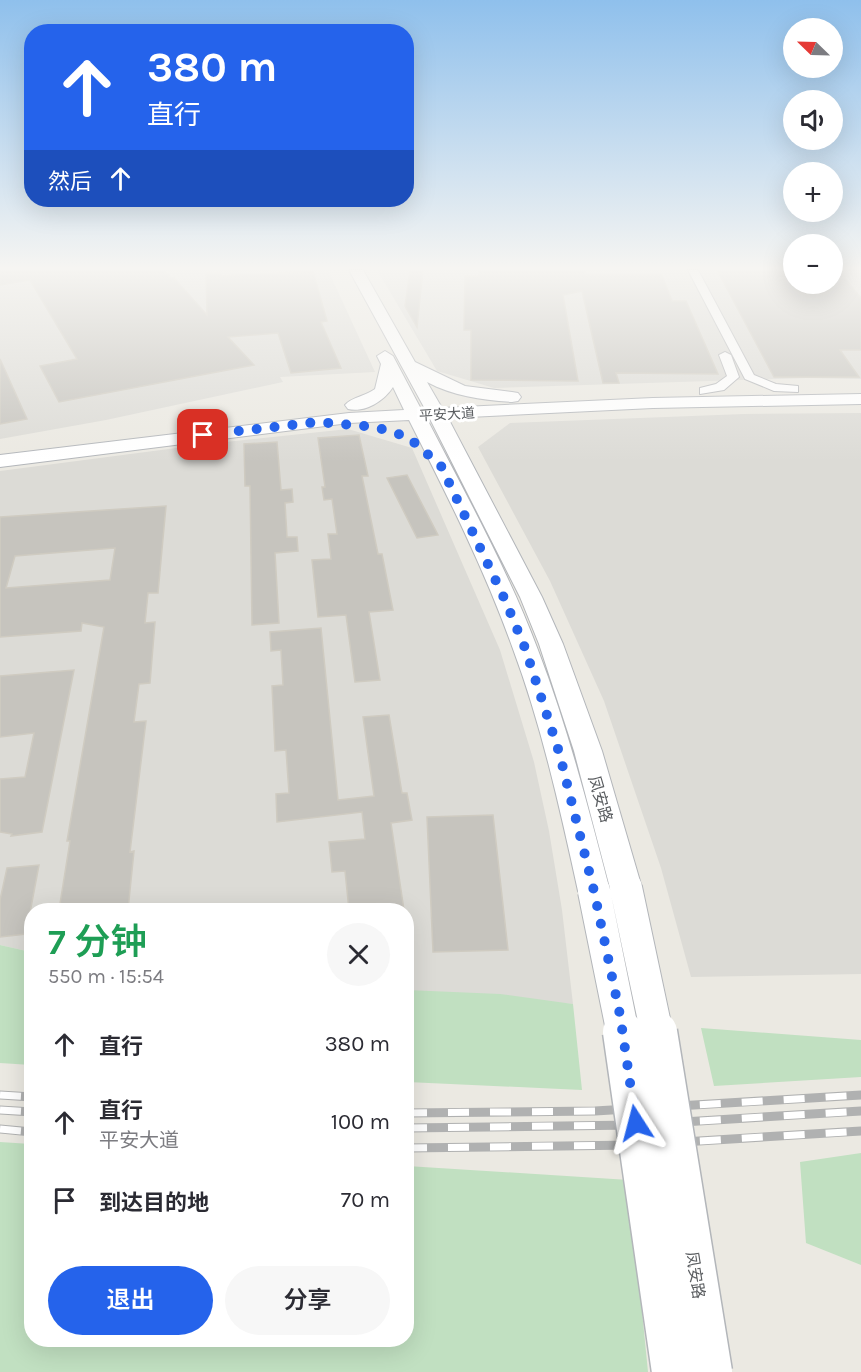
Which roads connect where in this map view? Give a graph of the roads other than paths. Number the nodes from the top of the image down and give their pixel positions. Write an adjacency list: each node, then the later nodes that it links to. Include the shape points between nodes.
1 (381, 334): 5 (street, 凤安路)
2 (385, 334): 5 (street, 凤安路)
3 (714, 334): 8 (street, via 733,377 728,383)
4 (727, 334): 6 (street, via 749,376 774,387)
5 (399, 364): 10 (street, via 455,390); 11 (street, via 384,391); 12 (street, 凤安路)
6 (794, 389): 7 (street, 平安大道); 8 (street, 平安大道)
7 (861, 389)
8 (704, 391): 10 (street, 平安大道)
9 (861, 399): 10 (street, 平安大道)
10 (531, 404): 12 (street, 平安大道); 16 (street, via 490,419 470,433)
11 (354, 405): 12 (street, 平安大道); 14 (street, 平安大道, via 177,422)
12 (424, 410): 13 (street, 平安大道); 16 (street, 凤安路); 17 (street, 凤安路)
13 (318, 422): 15 (street, 平安大道); 17 (street, via 375,427 404,436)
14 (0, 447)
15 (0, 461)
16 (463, 464): 18 (street, 凤安路, via 531,597 588,751)
17 (441, 466): 18 (street, 凤安路, via 525,648)
18 (610, 890): 19 (street, 凤安路, bridge, via 620,1015); 20 (street, 凤安路, bridge, via 654,1014)
19 (672, 1372)
20 (712, 1372)

